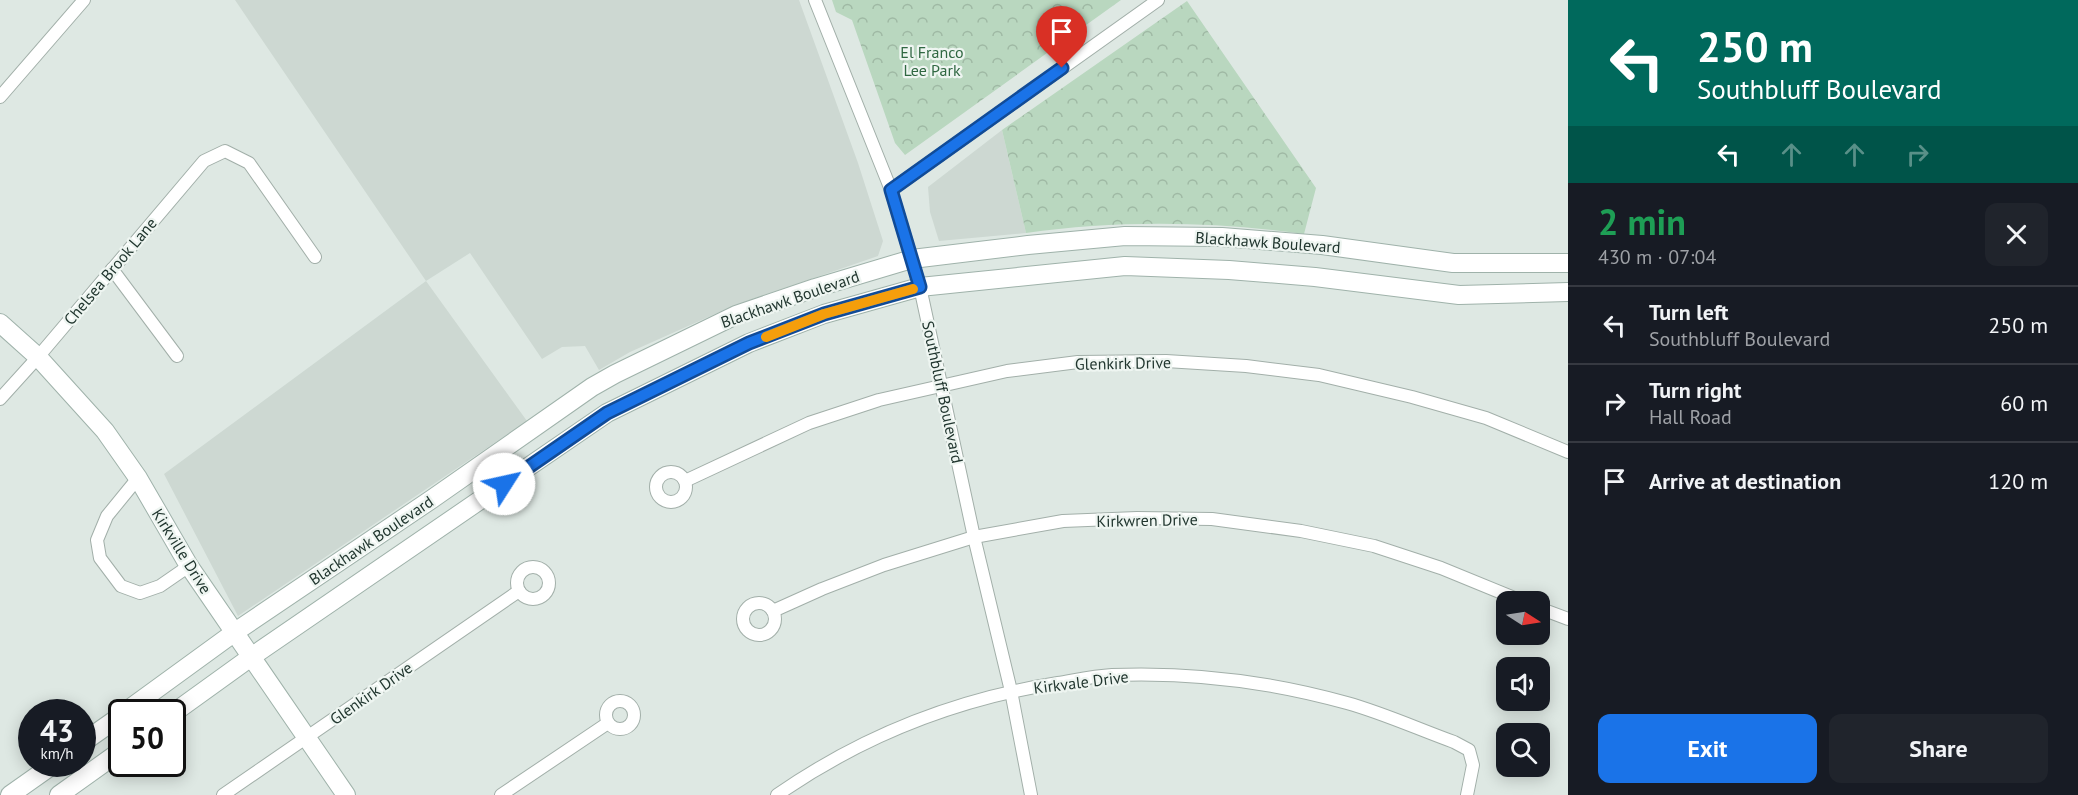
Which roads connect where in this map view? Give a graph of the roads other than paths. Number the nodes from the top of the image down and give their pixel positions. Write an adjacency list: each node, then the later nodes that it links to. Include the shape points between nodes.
1 (84, 0): 4 (street)
2 (815, 0): 5 (street, Southbluff Boulevard)
3 (1158, 0): 5 (street)
4 (0, 97)
5 (891, 190): 9 (street, Southbluff Boulevard)
6 (1125, 236): 7 (main road, Blackhawk Boulevard, via 1222,237); 9 (main road, Blackhawk Boulevard); 11 (main road)
7 (1322, 245): 10 (main road, Blackhawk Boulevard, via 1453,263); 13 (main road)
8 (315, 257): 12 (street, Chelsea Brook Lane, via 249,163 225,151 204,161)
9 (912, 259): 14 (street, Southbluff Boulevard); 15 (main road, Blackhawk Boulevard)
10 (1568, 263)
11 (1125, 266): 13 (main road, Blackhawk Boulevard); 14 (main road, Blackhawk Boulevard)
12 (112, 269): 19 (street); 20 (street, Chelsea Brook Lane)
13 (1315, 277): 16 (main road, Blackhawk Boulevard, via 1460,295)
14 (920, 287): 17 (main road, Blackhawk Boulevard); 21 (street, Southbluff Boulevard)
15 (814, 288): 17 (main road); 23 (main road, Blackhawk Boulevard, via 736,315 615,374)
16 (1568, 292)
17 (824, 314): 25 (main road, Blackhawk Boulevard, via 749,343 639,396)
18 (0, 322): 20 (main road, Kirkville Drive)
19 (177, 356)
20 (38, 357): 22 (street, Chelsea Brook Lane); 27 (main road, Kirkville Drive, via 105,431)
21 (942, 385): 26 (street, Glenkirk Drive, via 1077,362 1246,366 1319,375 1412,397 1486,418); 28 (street, Glenkirk Drive, via 809,423); 29 (street, Southbluff Boulevard)
22 (0, 399)
23 (563, 406): 24 (main road, Blackhawk Boulevard); 25 (main road)
24 (542, 422): 25 (main road); 36 (main road, Blackhawk Boulevard)
25 (570, 438): 37 (main road, Blackhawk Boulevard)
26 (1568, 452)
27 (138, 478): 30 (main road, Kirkville Drive); 30 (street, via 107,516 97,540 100,558 122,586 140,593 160,586)
28 (685, 481)
29 (974, 537): 32 (street, Kirkwren Drive, via 1063,521 1212,519 1374,546); 33 (street, Kirkwren Drive, via 884,565); 38 (street, Southbluff Boulevard)
30 (189, 566): 36 (main road, Kirkville Drive)
31 (519, 591): 44 (street, Glenkirk Drive)
32 (1497, 591)
33 (772, 611)
34 (1550, 613): 35 (street)
35 (1568, 620)
36 (235, 632): 37 (main road, Kirkville Drive); 39 (main road, Blackhawk Boulevard)
37 (251, 657): 40 (main road, Blackhawk Boulevard); 44 (main road, Kirkville Drive)
38 (1011, 691): 53 (street, Kirkvale Drive, via 932,714 853,749); 54 (street, Southbluff Boulevard); 55 (street, Kirkvale Drive, via 1110,675 1188,676 1266,686 1347,703 1469,750 1473,765)
39 (143, 699)
40 (186, 704)
41 (608, 723): 52 (street)
42 (108, 725): 43 (main road, Blackhawk Boulevard)
43 (98, 732): 45 (main road)
44 (308, 737): 50 (street, Glenkirk Drive); 51 (main road, Kirkville Drive)
45 (108, 742)
46 (108, 760): 49 (main road)
47 (36, 777): 48 (main road)
48 (10, 795)
49 (58, 795)
50 (223, 795)
51 (346, 795)
52 (501, 795)
53 (777, 795)
54 (1032, 795)
55 (1467, 795)

